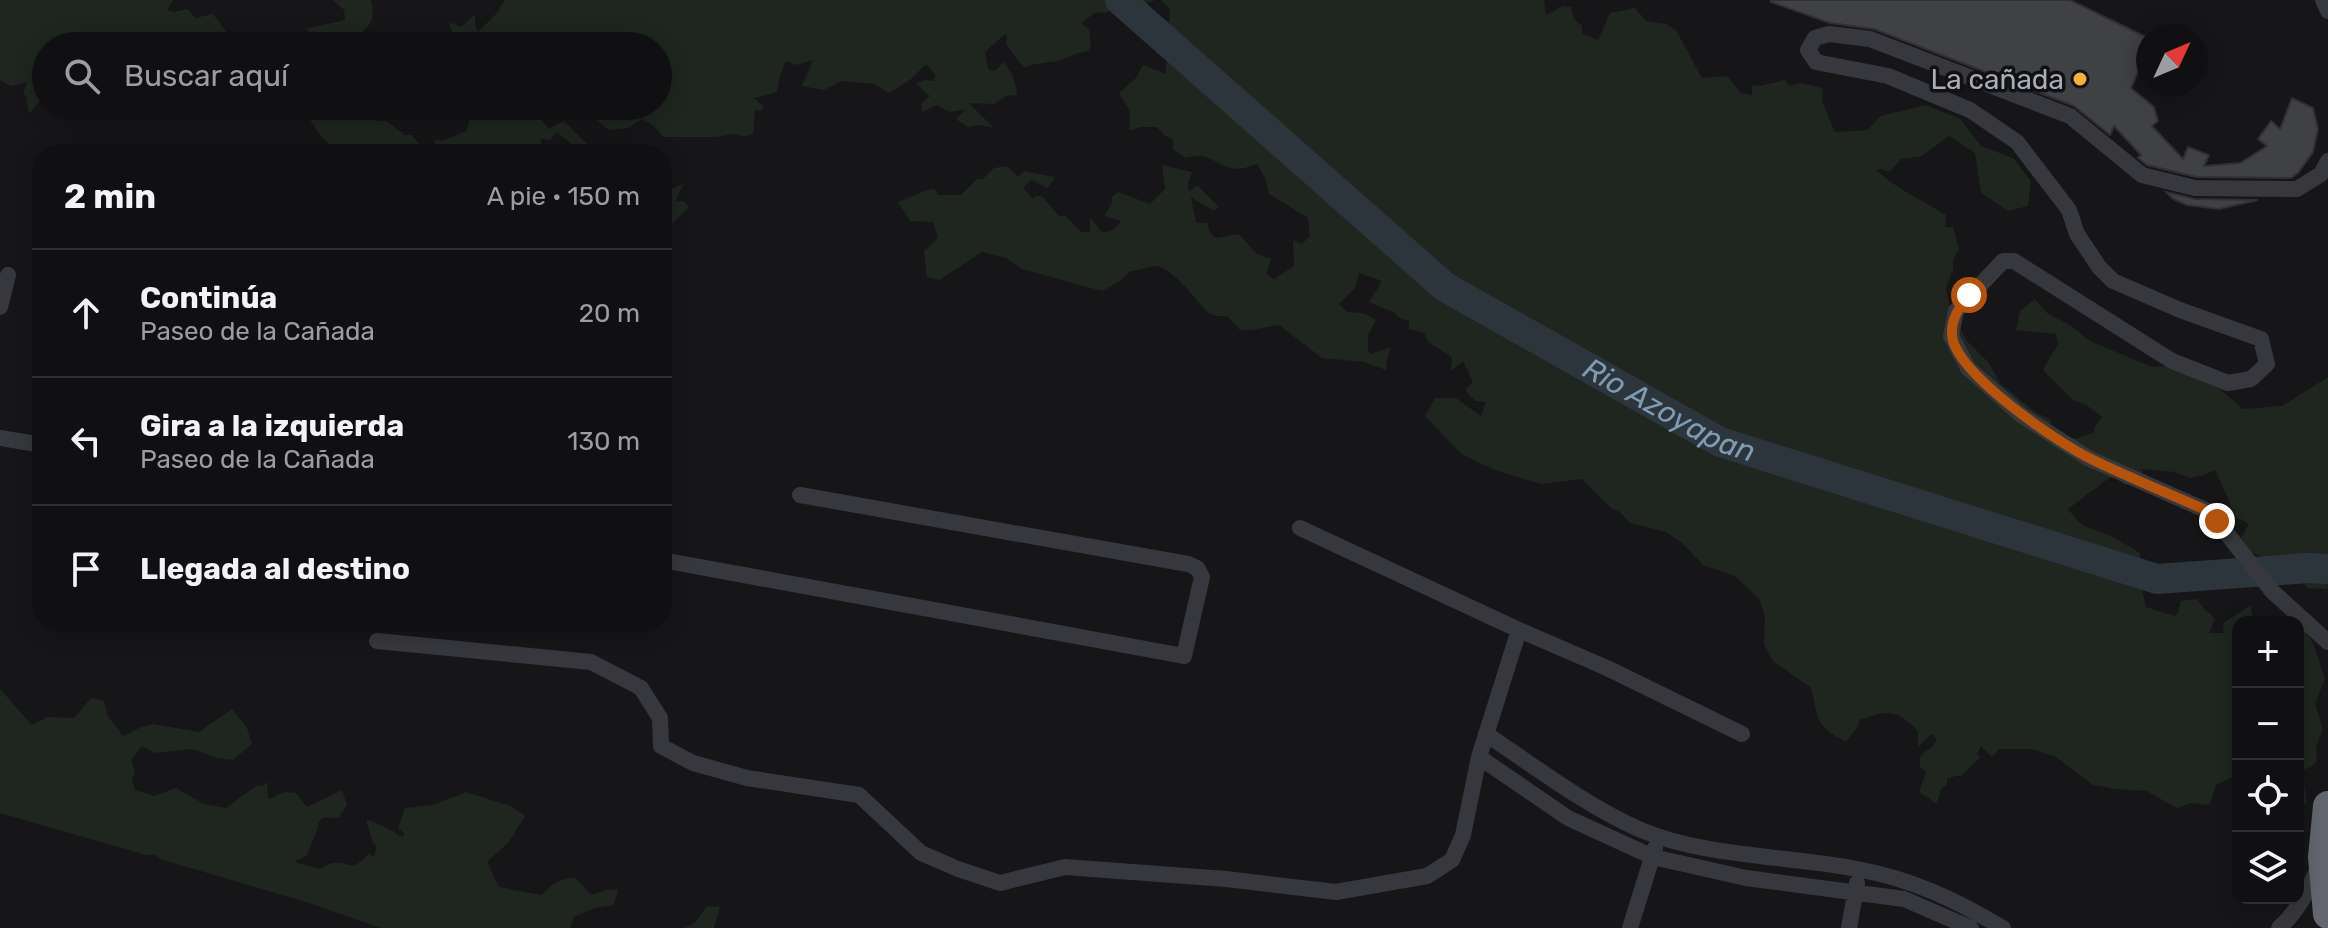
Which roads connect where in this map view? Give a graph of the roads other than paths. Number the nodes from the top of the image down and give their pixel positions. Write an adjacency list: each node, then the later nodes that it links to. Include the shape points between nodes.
1 (2323, 0): 2 (street)
2 (2328, 11)
3 (2328, 161): 13 (street, via 2321,174 2297,189 2195,188 2142,175 2070,116 1870,39 1829,34 1815,38 1808,50 1816,62 1888,76 1970,110 2017,142 2069,210 2077,234 2113,281 2261,339 2267,364 2251,379 2228,383 2172,361 2014,261 2003,261 1969,295 1956,311 1951,336 1968,368 2021,415 2088,458 2210,512 2272,591)
4 (8, 275): 5 (street)
5 (0, 307)
6 (0, 438): 7 (street)
7 (32, 443)
8 (800, 495): 10 (street, via 1188,564 1202,577 1184,656)
9 (1300, 528): 11 (street)
10 (672, 562)
11 (1519, 630): 14 (street); 15 (street)
12 (377, 641): 16 (street, via 591,662 641,688 660,718 661,746 693,763 747,778 859,795 921,853 1000,883 1065,867 1336,892 1427,876 1452,860 1463,835)
13 (2328, 642)
14 (1486, 734): 16 (street); 18 (street, via 1580,797)
15 (1742, 734)
16 (1479, 757): 19 (street, via 1568,818)
17 (2328, 806): 20 (highway)
18 (1660, 835): 19 (street); 21 (street, via 1697,847)
19 (1653, 857): 22 (street, via 1746,878); 24 (street)
20 (2323, 857): 23 (highway); 28 (street, via 2309,890)
21 (1859, 869): 22 (street); 27 (street, via 1920,885)
22 (1856, 891): 25 (street); 26 (street, via 1904,899)
23 (2328, 914)
24 (1630, 928)
25 (1849, 928)
26 (1971, 928)
27 (2003, 928)
28 (2279, 928)

